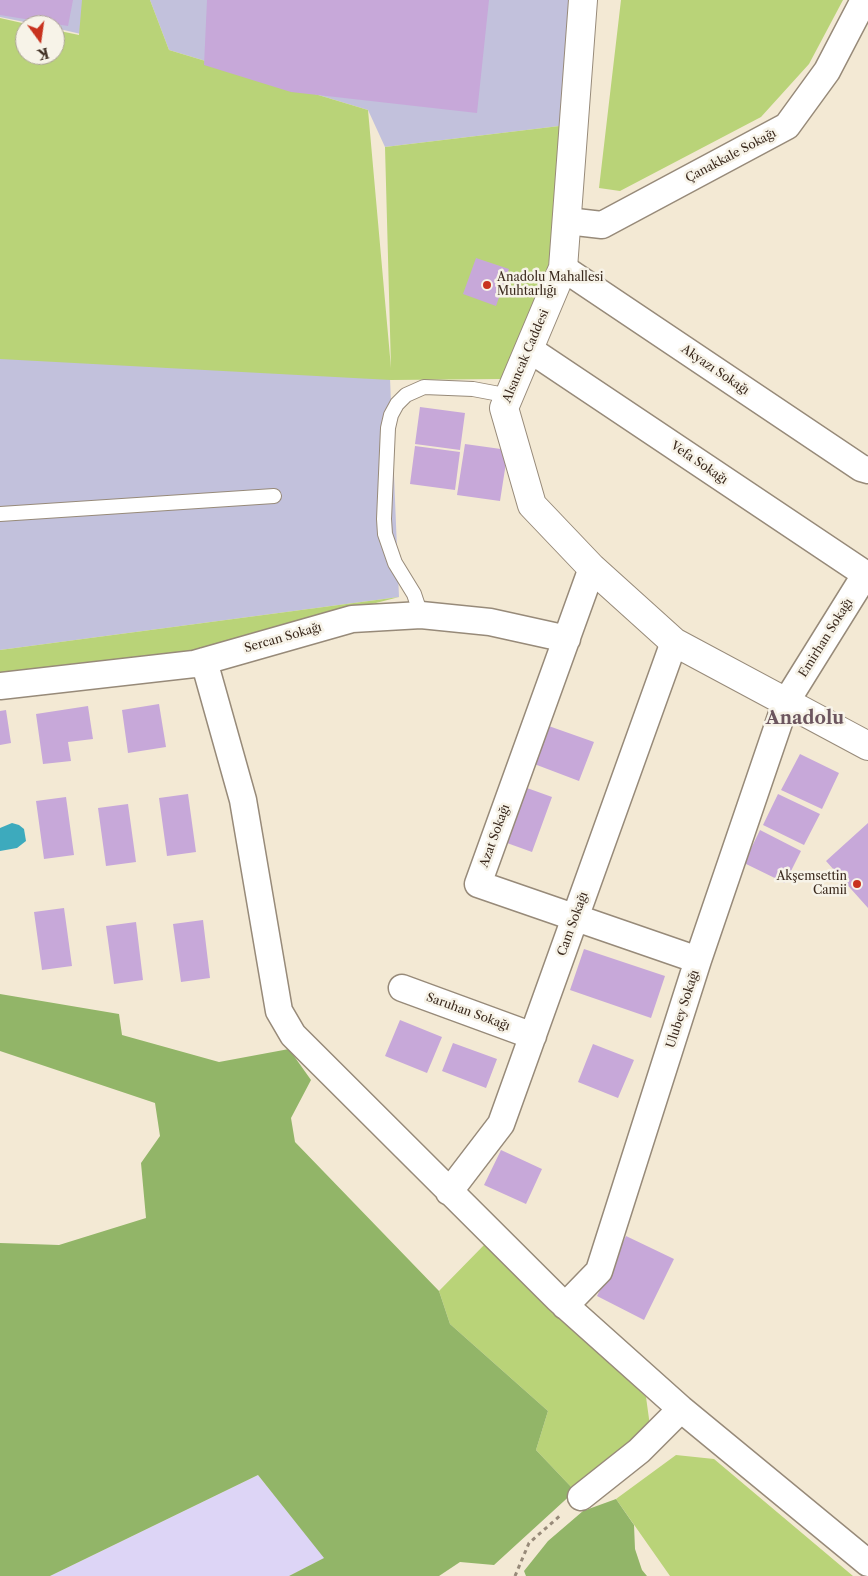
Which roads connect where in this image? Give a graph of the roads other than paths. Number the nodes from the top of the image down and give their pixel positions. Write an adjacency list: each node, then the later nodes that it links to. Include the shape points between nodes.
1 (583, 0): 3 (street, Alsancak Caddesi)
2 (864, 0): 3 (street, Çanakkale Sokağı, via 827,71 787,126 602,225)
3 (567, 221): 4 (street, Alsancak Caddesi)
4 (563, 268): 5 (street, Alsancak Caddesi); 7 (street, Akyazı Sokağı)
5 (529, 349): 6 (street, Alsancak Caddesi); 11 (street, Vefa Sokağı)
6 (510, 396): 10 (street, Alsancak Caddesi, via 504,408 532,505); 12 (lane, via 473,389 424,387 406,395 391,415 385,482 385,534 395,563 414,594)
7 (868, 470)
8 (274, 496): 9 (lane)
9 (0, 514)
10 (592, 568): 13 (street, Azat Sokağı); 14 (street, Alsancak Caddesi)
11 (867, 576): 17 (street, Emirhan Sokağı)
12 (421, 615): 13 (street, Sercan Sokağı, via 490,622); 15 (street, Sercan Sokağı, via 352,618)
13 (567, 639): 19 (street, Azat Sokağı, via 478,884)
14 (674, 642): 17 (street, Alsancak Caddesi); 19 (street, Cam Sokağı)
15 (204, 661): 16 (street, Sercan Sokağı); 23 (street, via 243,800 279,1011 293,1036)
16 (0, 686)
17 (786, 702): 18 (street, Alsancak Caddesi); 20 (street, Ulubey Sokağı)
18 (868, 746)
19 (575, 918): 20 (street, Azat Sokağı); 22 (street, Cam Sokağı)
20 (698, 960): 24 (street, Ulubey Sokağı, via 599,1271)
21 (402, 988): 22 (street, Saruhan Sokağı)
22 (533, 1036): 23 (street, Cam Sokağı, via 502,1124)
23 (449, 1192): 24 (street)
24 (565, 1306): 25 (street)
25 (681, 1409): 26 (street, via 639,1451); 27 (street)
26 (581, 1497)
27 (868, 1563)

